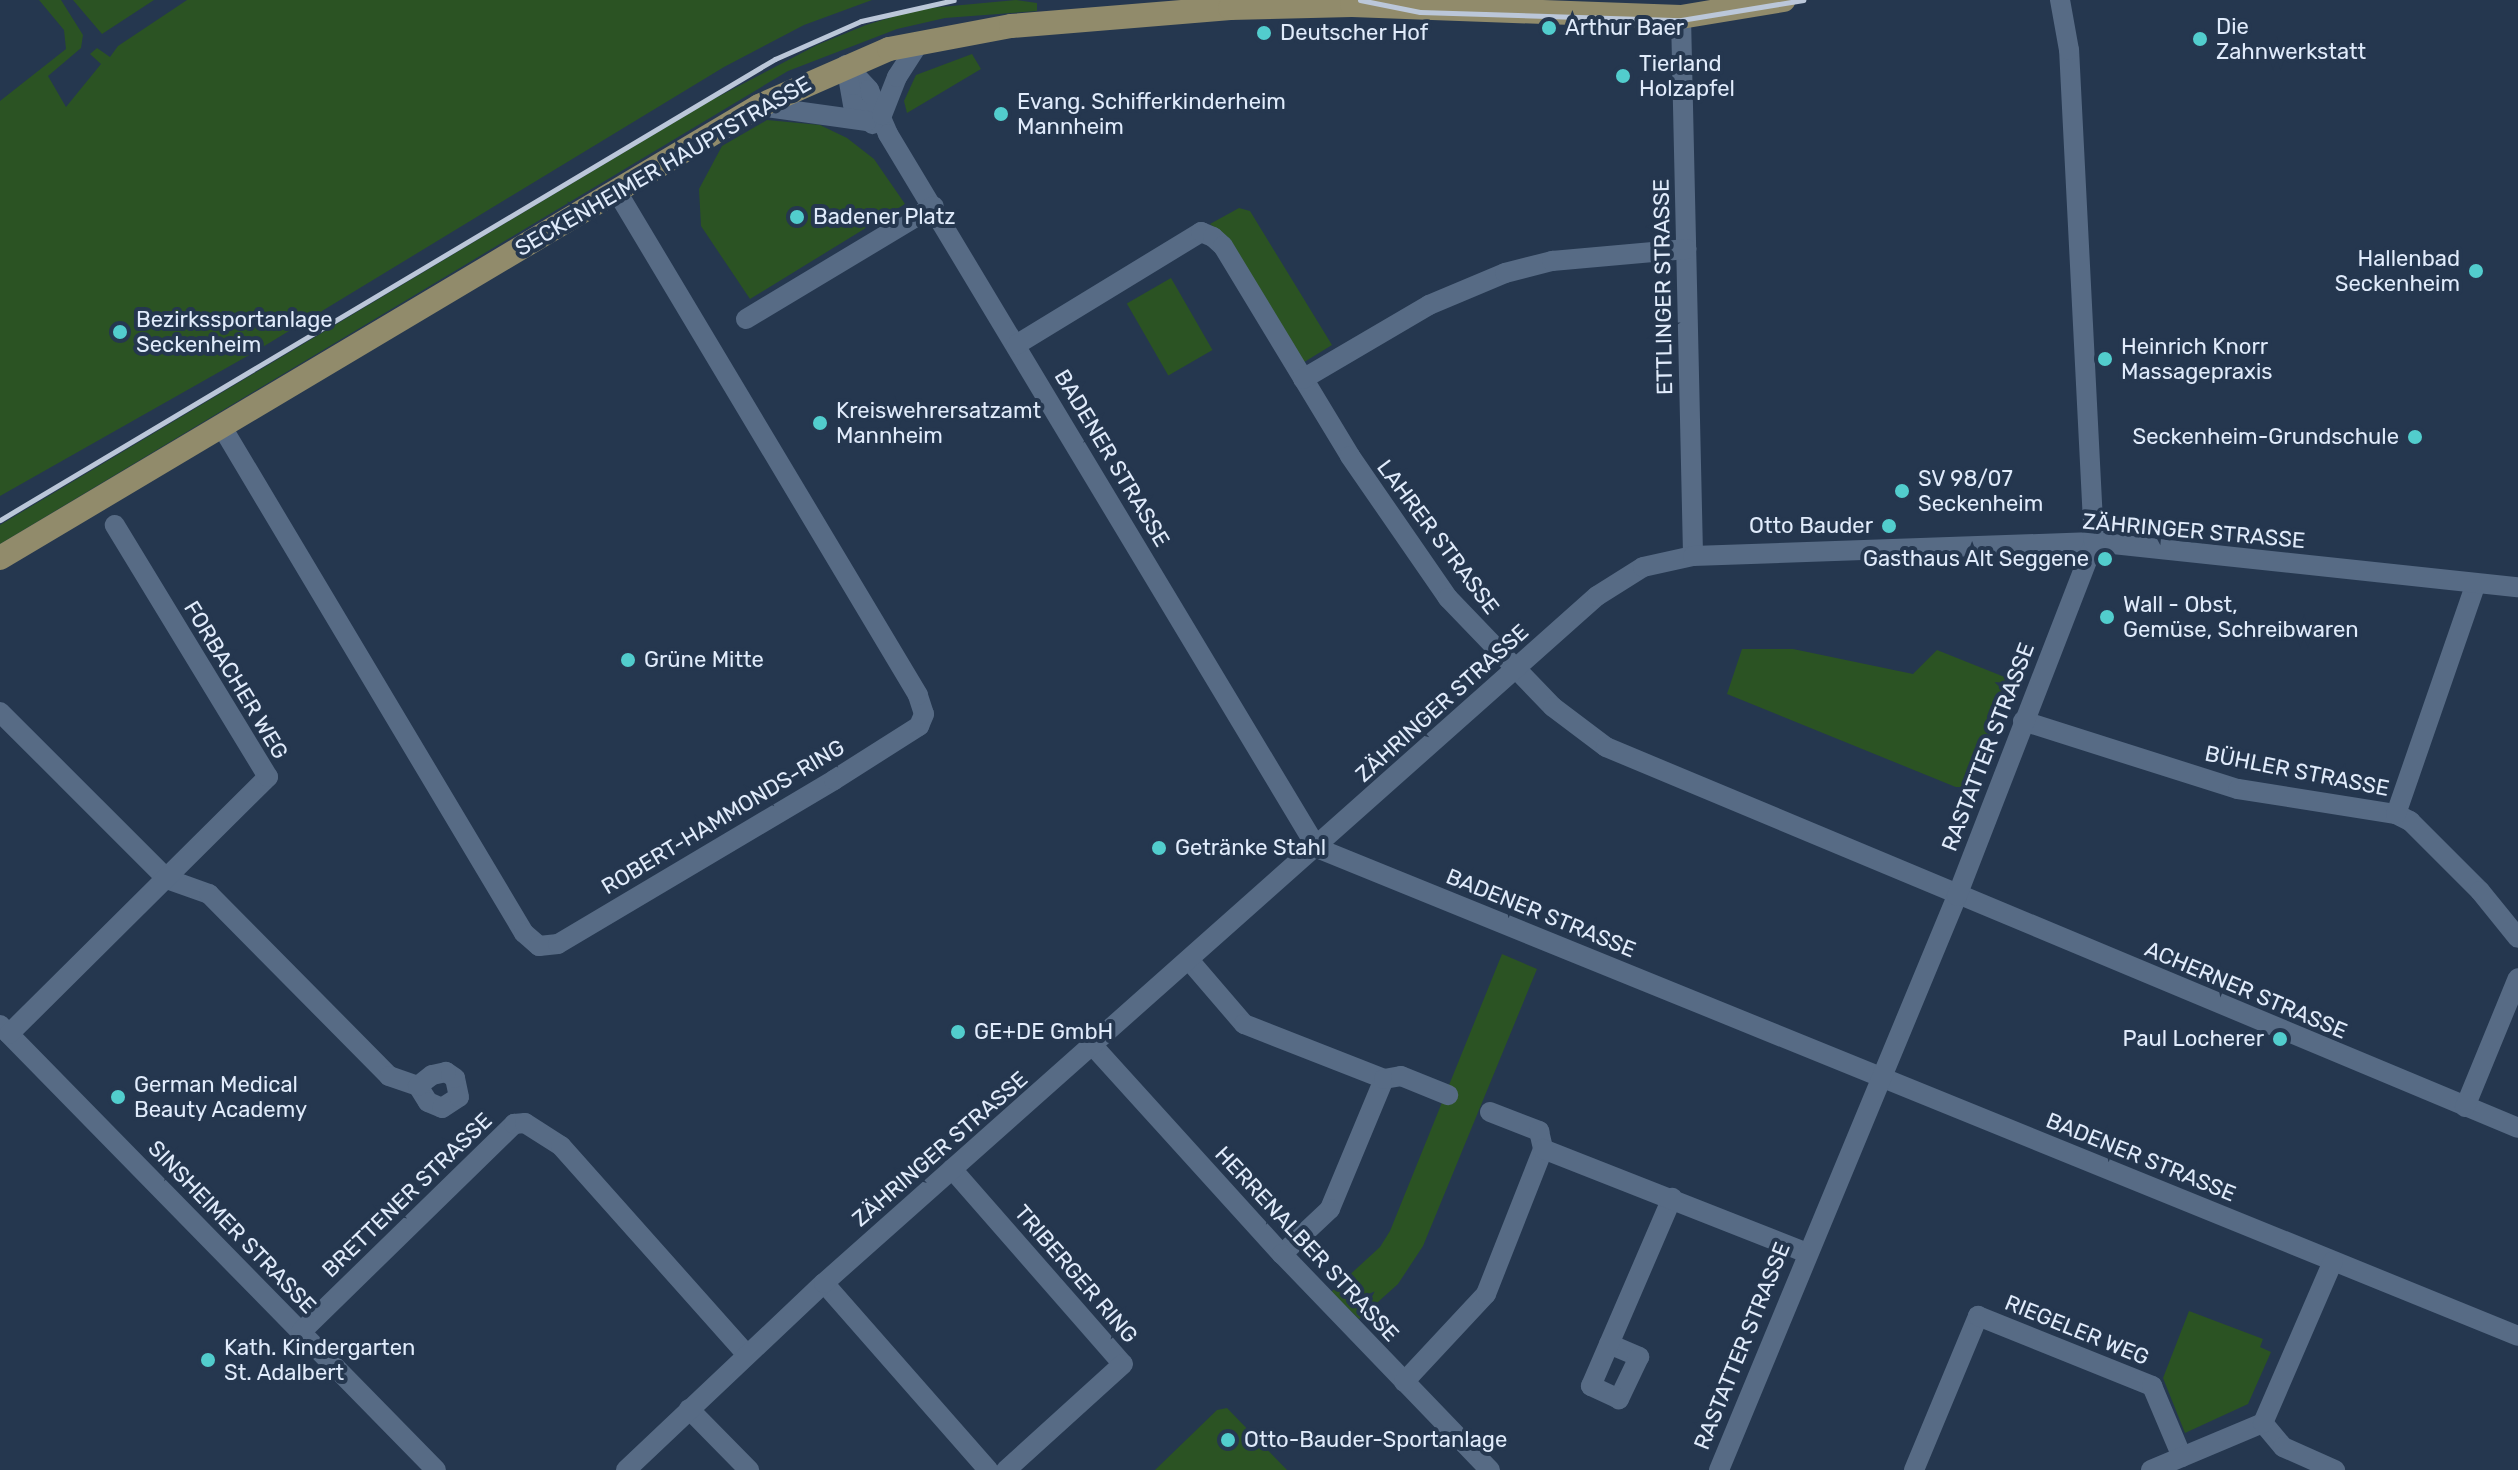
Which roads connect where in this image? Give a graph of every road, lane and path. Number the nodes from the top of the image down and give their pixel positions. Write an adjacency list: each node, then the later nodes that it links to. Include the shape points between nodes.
1 (1784, 0): 4 (main road, SECKENHEIMER HAUPTSTRASSE)
2 (2060, 0): 17 (street, RASTATTER STRASSE, via 2069,50)
3 (1480, 5): 4 (main road, SECKENHEIMER HAUPTSTRASSE); 5 (main road, SECKENHEIMER HAUPTSTRASSE, via 1173,11 1011,26)
4 (1681, 17): 11 (street, ETTLINGER STRASSE)
5 (919, 43): 6 (main road, SECKENHEIMER HAUPTSTRASSE); 8 (street, via 897,77)
6 (846, 65): 7 (main road, SECKENHEIMER HAUPTSTRASSE); 8 (street, BADENER STRASSE, via 847,90)
7 (759, 106): 8 (street); 9 (main road, SECKENHEIMER HAUPTSTRASSE)
8 (879, 124): 10 (street, BADENER STRASSE)
9 (616, 190): 15 (main road, SECKENHEIMER HAUPTSTRASSE); 15 (street, ROBERT-HAMMONDS-RING, via 918,695 924,714 919,726 834,780 558,944 539,946 524,933)
10 (934, 206): 12 (street); 13 (street, BADENER STRASSE)
11 (1686, 249): 14 (street, via 1552,261 1505,273 1429,305); 18 (street, ETTLINGER STRASSE)
12 (746, 319)
13 (1016, 345): 14 (street, LAHRER STRASSE, via 1201,232 1223,246); 26 (street, BADENER STRASSE)
14 (1303, 379): 22 (street, LAHRER STRASSE, via 1400,532 1448,598)
15 (222, 427): 19 (main road, SECKENHEIMER HAUPTSTRASSE)
16 (115, 525): 27 (street, FORBACHER WEG, via 268,777)
17 (2094, 542): 18 (street, ZÄHRINGER STRASSE); 20 (street, ZÄHRINGER STRASSE); 24 (street, RASTATTER STRASSE)
18 (1693, 556): 22 (street, ZÄHRINGER STRASSE, via 1643,567 1609,589)
19 (0, 558)
20 (2476, 583): 21 (street, ZÄHRINGER STRASSE); 25 (street)
21 (2518, 587)
22 (1514, 670): 26 (street, ZÄHRINGER STRASSE); 28 (street, LAHRER STRASSE, via 1606,747)
23 (0, 712): 27 (street)
24 (2023, 721): 25 (street, BÜHLER STRASSE, via 2238,789); 28 (street, RASTATTER STRASSE)
25 (2396, 814): 29 (street, BÜHLER STRASSE, via 2410,821 2460,871)
26 (1317, 848): 30 (street, ZÄHRINGER STRASSE); 34 (street, BADENER STRASSE)
27 (167, 879): 32 (street); 36 (street, via 209,894 389,1076)
28 (1957, 896): 34 (street, RASTATTER STRASSE); 38 (street, ACHERNER STRASSE)
29 (2518, 938)
30 (1189, 960): 33 (street, ZÄHRINGER STRASSE); 35 (street, via 1244,1024)
31 (2518, 978): 38 (street)
32 (5, 1030): 48 (street, SINSHEIMER STRASSE)
33 (1094, 1047): 42 (street, ZÄHRINGER STRASSE); 45 (street, HERRENALBER STRASSE)
34 (1881, 1076): 44 (street, RASTATTER STRASSE); 46 (street, BADENER STRASSE)
35 (1384, 1079): 37 (street, via 1401,1076); 45 (street, via 1330,1209)
36 (418, 1086)
37 (1448, 1095)
38 (2465, 1107): 40 (street, ACHERNER STRASSE)
39 (1490, 1112): 41 (street, via 1539,1131)
40 (2518, 1128)
41 (1543, 1149): 43 (street); 52 (street, via 1486,1294)
42 (952, 1169): 47 (street, ZÄHRINGER STRASSE); 60 (street, TRIBERGER RING, via 1123,1364)
43 (1672, 1198): 44 (street); 50 (street)
44 (1805, 1252): 62 (street, RASTATTER STRASSE)
45 (1282, 1254): 52 (street, HERRENALBER STRASSE)
46 (2333, 1261): 49 (street, BADENER STRASSE); 54 (street)
47 (824, 1283): 51 (street, ZÄHRINGER STRASSE); 59 (street)
48 (301, 1332): 51 (street, BRETTENER STRASSE, via 514,1124 525,1123 561,1146); 56 (street, SINSHEIMER STRASSE)
49 (2518, 1336)
50 (1609, 1344)
51 (746, 1354): 53 (street, ZÄHRINGER STRASSE)
52 (1404, 1382): 61 (street, HERRENALBER STRASSE)
53 (689, 1409): 57 (street, ZÄHRINGER STRASSE); 58 (street)
54 (2263, 1423): 55 (street); 65 (street, via 2283,1447)
55 (2182, 1457): 63 (street, RIEGELER WEG, via 2152,1386 1978,1316); 64 (street)
56 (429, 1468)
57 (626, 1470)
58 (749, 1470)
59 (988, 1470)
60 (1006, 1470)
61 (1490, 1470)
62 (1719, 1470)
63 (1914, 1470)
64 (2151, 1470)
65 (2335, 1470)

